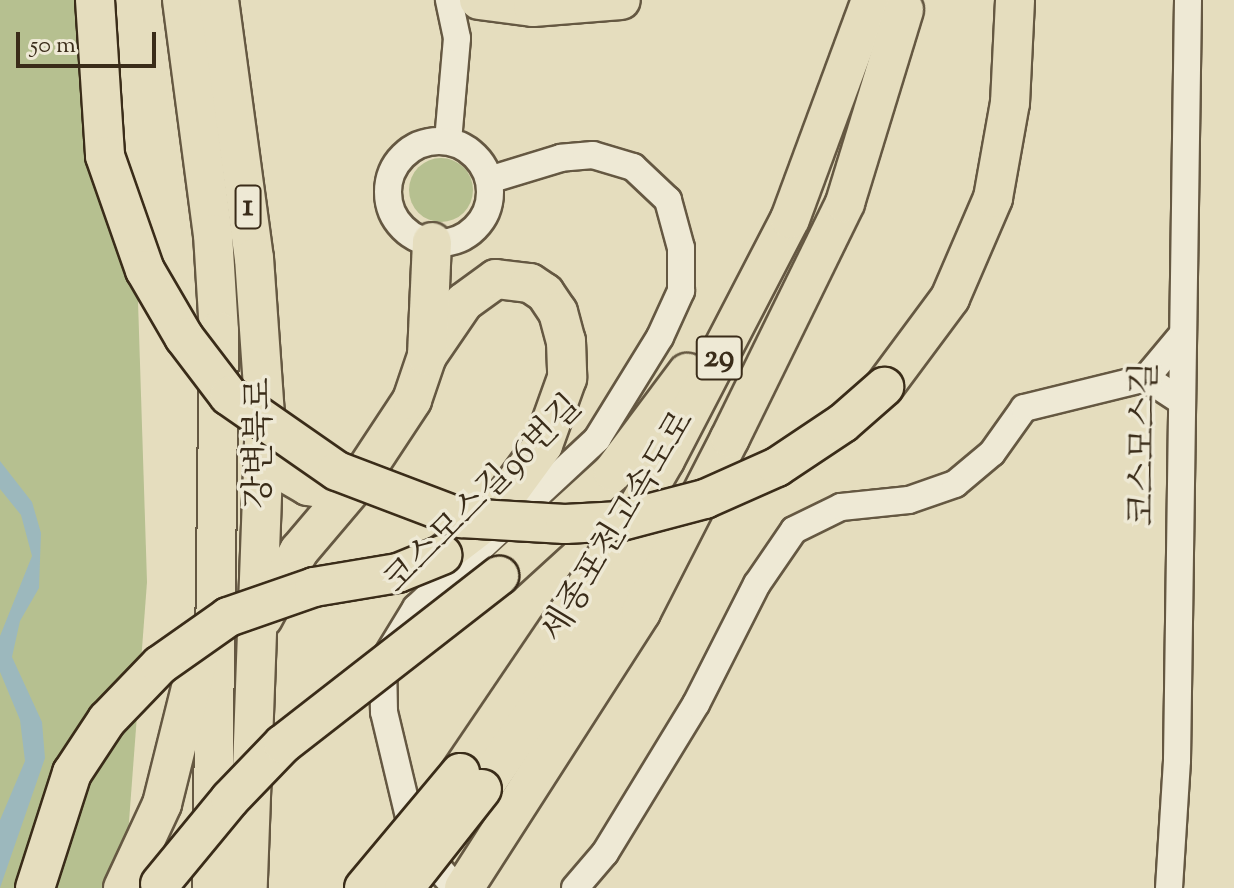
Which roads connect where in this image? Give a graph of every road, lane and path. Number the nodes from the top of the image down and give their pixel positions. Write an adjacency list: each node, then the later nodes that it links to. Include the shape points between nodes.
1 (95, 0): 6 (highway, bridge, via 105,156 145,270 184,337 229,396 337,471 461,518 565,524 621,521 705,499 777,467 843,423 884,387 950,298 993,198 1010,103)
2 (182, 0): 18 (highway, 강변북로 / 1, via 217,303)
3 (219, 0): 16 (highway, 강변북로 / 1, via 254,258)
4 (471, 0): 5 (highway, via 571,7); 9 (street, via 457,38)
5 (621, 0)
6 (1015, 0)
7 (1188, 0): 12 (street, 코스모스길)
8 (887, 2): 20 (highway, 세종포천고속도로 / 29, via 790,219 672,446); 23 (highway, bridge, via 726,309 674,395 613,472 499,576 283,744); 29 (highway, via 845,203 641,612)
9 (448, 141): 10 (street, via 474,154); 11 (street, via 419,145 397,163 391,177 397,219 406,230)
10 (489, 180): 11 (street, via 488,204 477,226 457,239); 28 (street, 코스모스길96번길, via 561,158 593,155 633,167 668,200 681,248 681,291 660,337 597,439 416,608 383,662 384,712 415,842)
11 (432, 242): 13 (highway)
12 (1182, 335): 14 (street); 15 (street, 코스모스길)
13 (427, 356): 17 (highway, via 412,400); 21 (highway, bridge, via 464,302 496,279 530,283 558,312 566,341 567,378 543,445 489,519 442,555 398,573 314,587 228,617 160,665 107,720 72,773)
14 (1146, 378): 15 (street); 30 (street, via 1024,408 992,453 955,484 909,500 841,507 794,530 757,584 696,704 613,839)
15 (1181, 401): 31 (street, 코스모스길, via 1177,760)
16 (265, 415): 17 (highway, via 284,472 308,486 328,489); 19 (highway, 강변북로 / 1)
17 (360, 479): 19 (highway, via 299,551)
18 (216, 584): 22 (highway, via 162,804); 24 (highway, 강변북로 / 1)
19 (260, 624): 25 (highway, 강변북로 / 1)
20 (471, 781): 26 (highway, 세종포천고속도로 / 29, bridge); 27 (highway, 세종포천고속도로 / 29, bridge)
21 (35, 888)
22 (123, 888)
23 (158, 888)
24 (212, 888)
25 (248, 888)
26 (364, 888)
27 (404, 888)
28 (456, 888)
29 (464, 888)
30 (575, 888)
31 (1169, 888)

